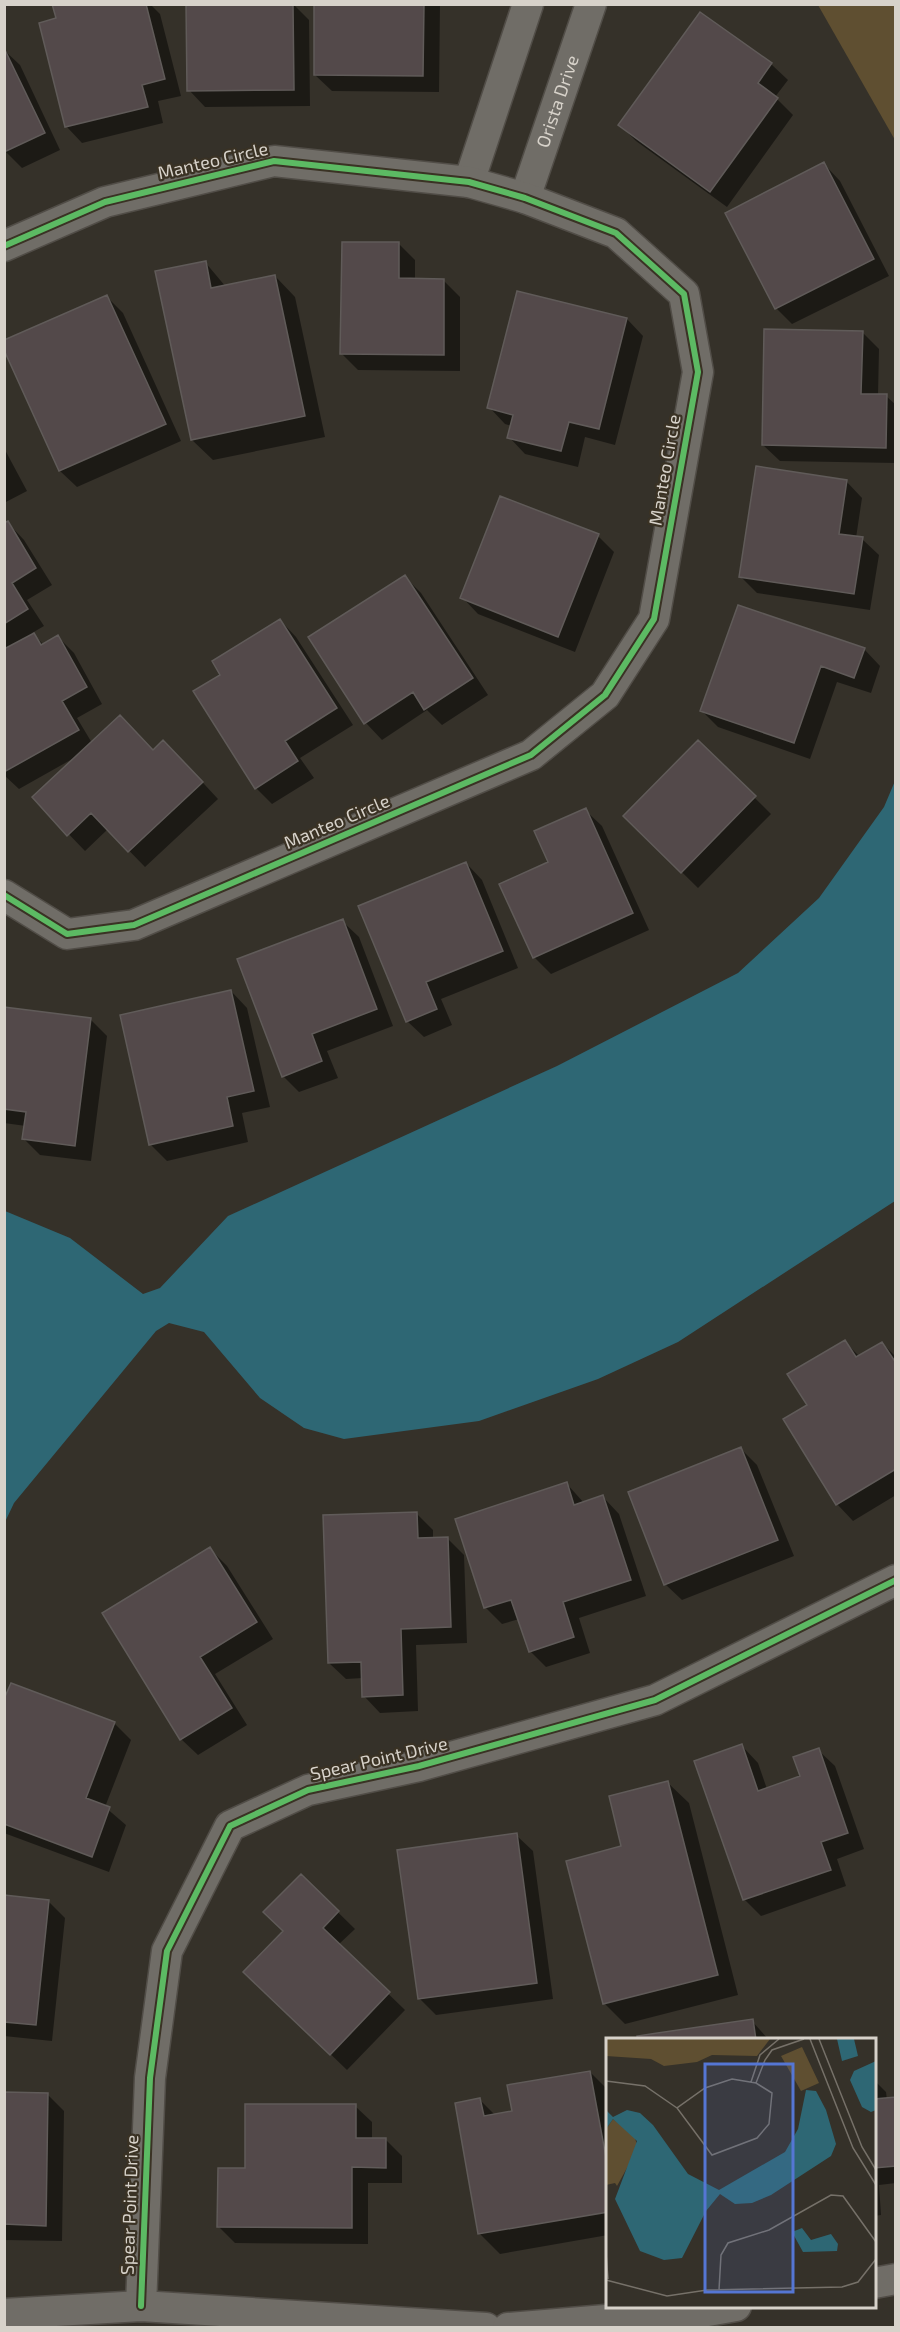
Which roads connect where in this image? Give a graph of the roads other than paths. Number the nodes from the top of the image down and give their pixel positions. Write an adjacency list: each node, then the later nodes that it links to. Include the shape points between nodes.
1 (528, 4): 3 (street)
2 (591, 4): 4 (street, Orista Drive)
3 (469, 182): 4 (street, Manteo Circle); 5 (street, Manteo Circle, via 274,161 105,202)
4 (525, 198): 6 (street, Manteo Circle, via 616,233 684,294 698,372 654,619 605,696 531,755 134,925 67,934)
5 (4, 246)
6 (4, 896)
7 (896, 1580): 10 (street, Spear Point Drive, via 655,1700 419,1767 308,1790 230,1826 167,1951 150,2078)
8 (896, 2279): 9 (street)
9 (876, 2283)
10 (141, 2306): 12 (street); 13 (street)
11 (729, 2308): 14 (street)
12 (4, 2314)
13 (486, 2328)
14 (508, 2328)

